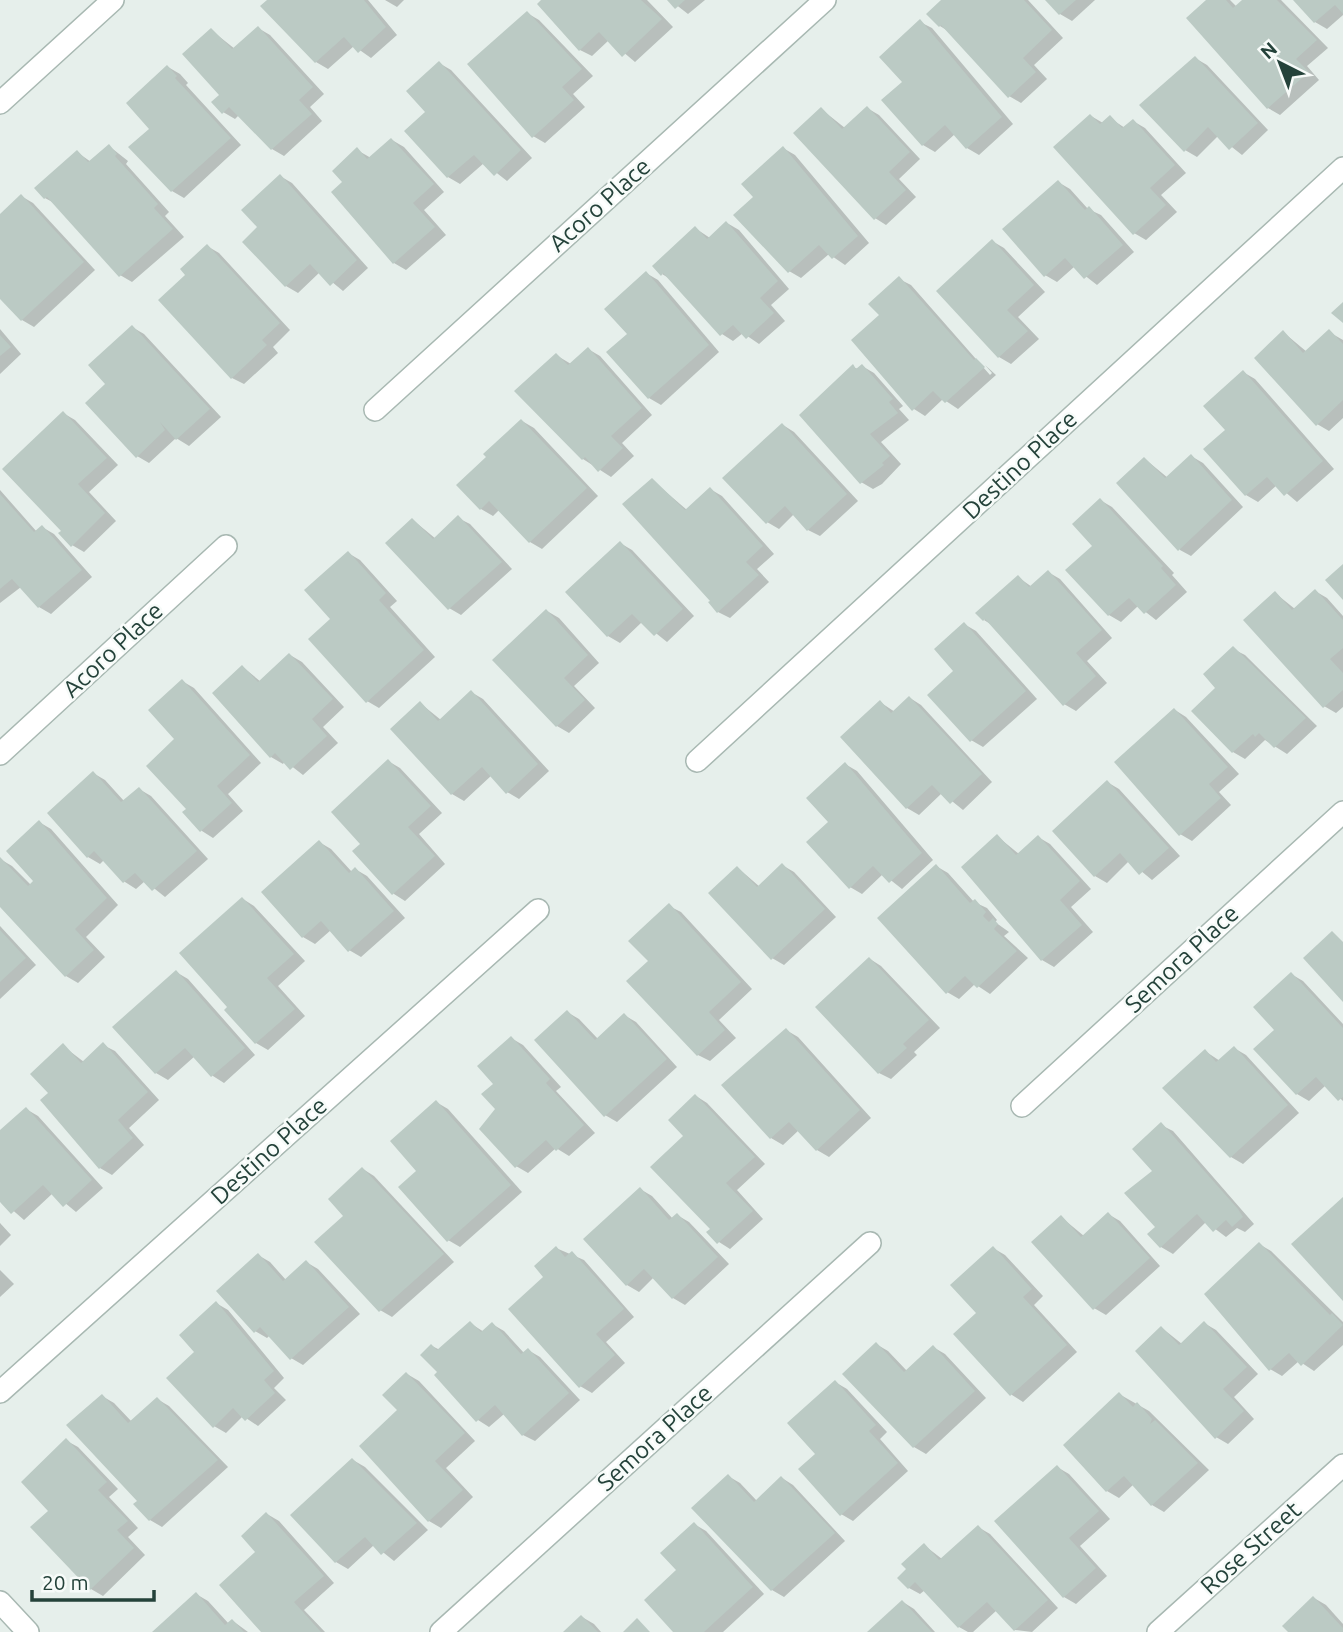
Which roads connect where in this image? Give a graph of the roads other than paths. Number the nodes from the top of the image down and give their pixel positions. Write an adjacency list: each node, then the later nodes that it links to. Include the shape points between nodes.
1 (113, 0): 3 (street)
2 (825, 0): 5 (street, Acoro Place)
3 (0, 103)
4 (1343, 168): 8 (street, Destino Place)
5 (375, 410)
6 (226, 546): 7 (street, Acoro Place)
7 (0, 754)
8 (697, 761)
9 (1343, 812): 11 (street, Semora Place)
10 (538, 910): 13 (street, Destino Place)
11 (1022, 1106)
12 (870, 1243): 17 (street, Semora Place)
13 (0, 1392)
14 (1343, 1465): 18 (street, Rose Street)
15 (0, 1602): 16 (street)
16 (28, 1632)
17 (441, 1632)
18 (1158, 1632)

